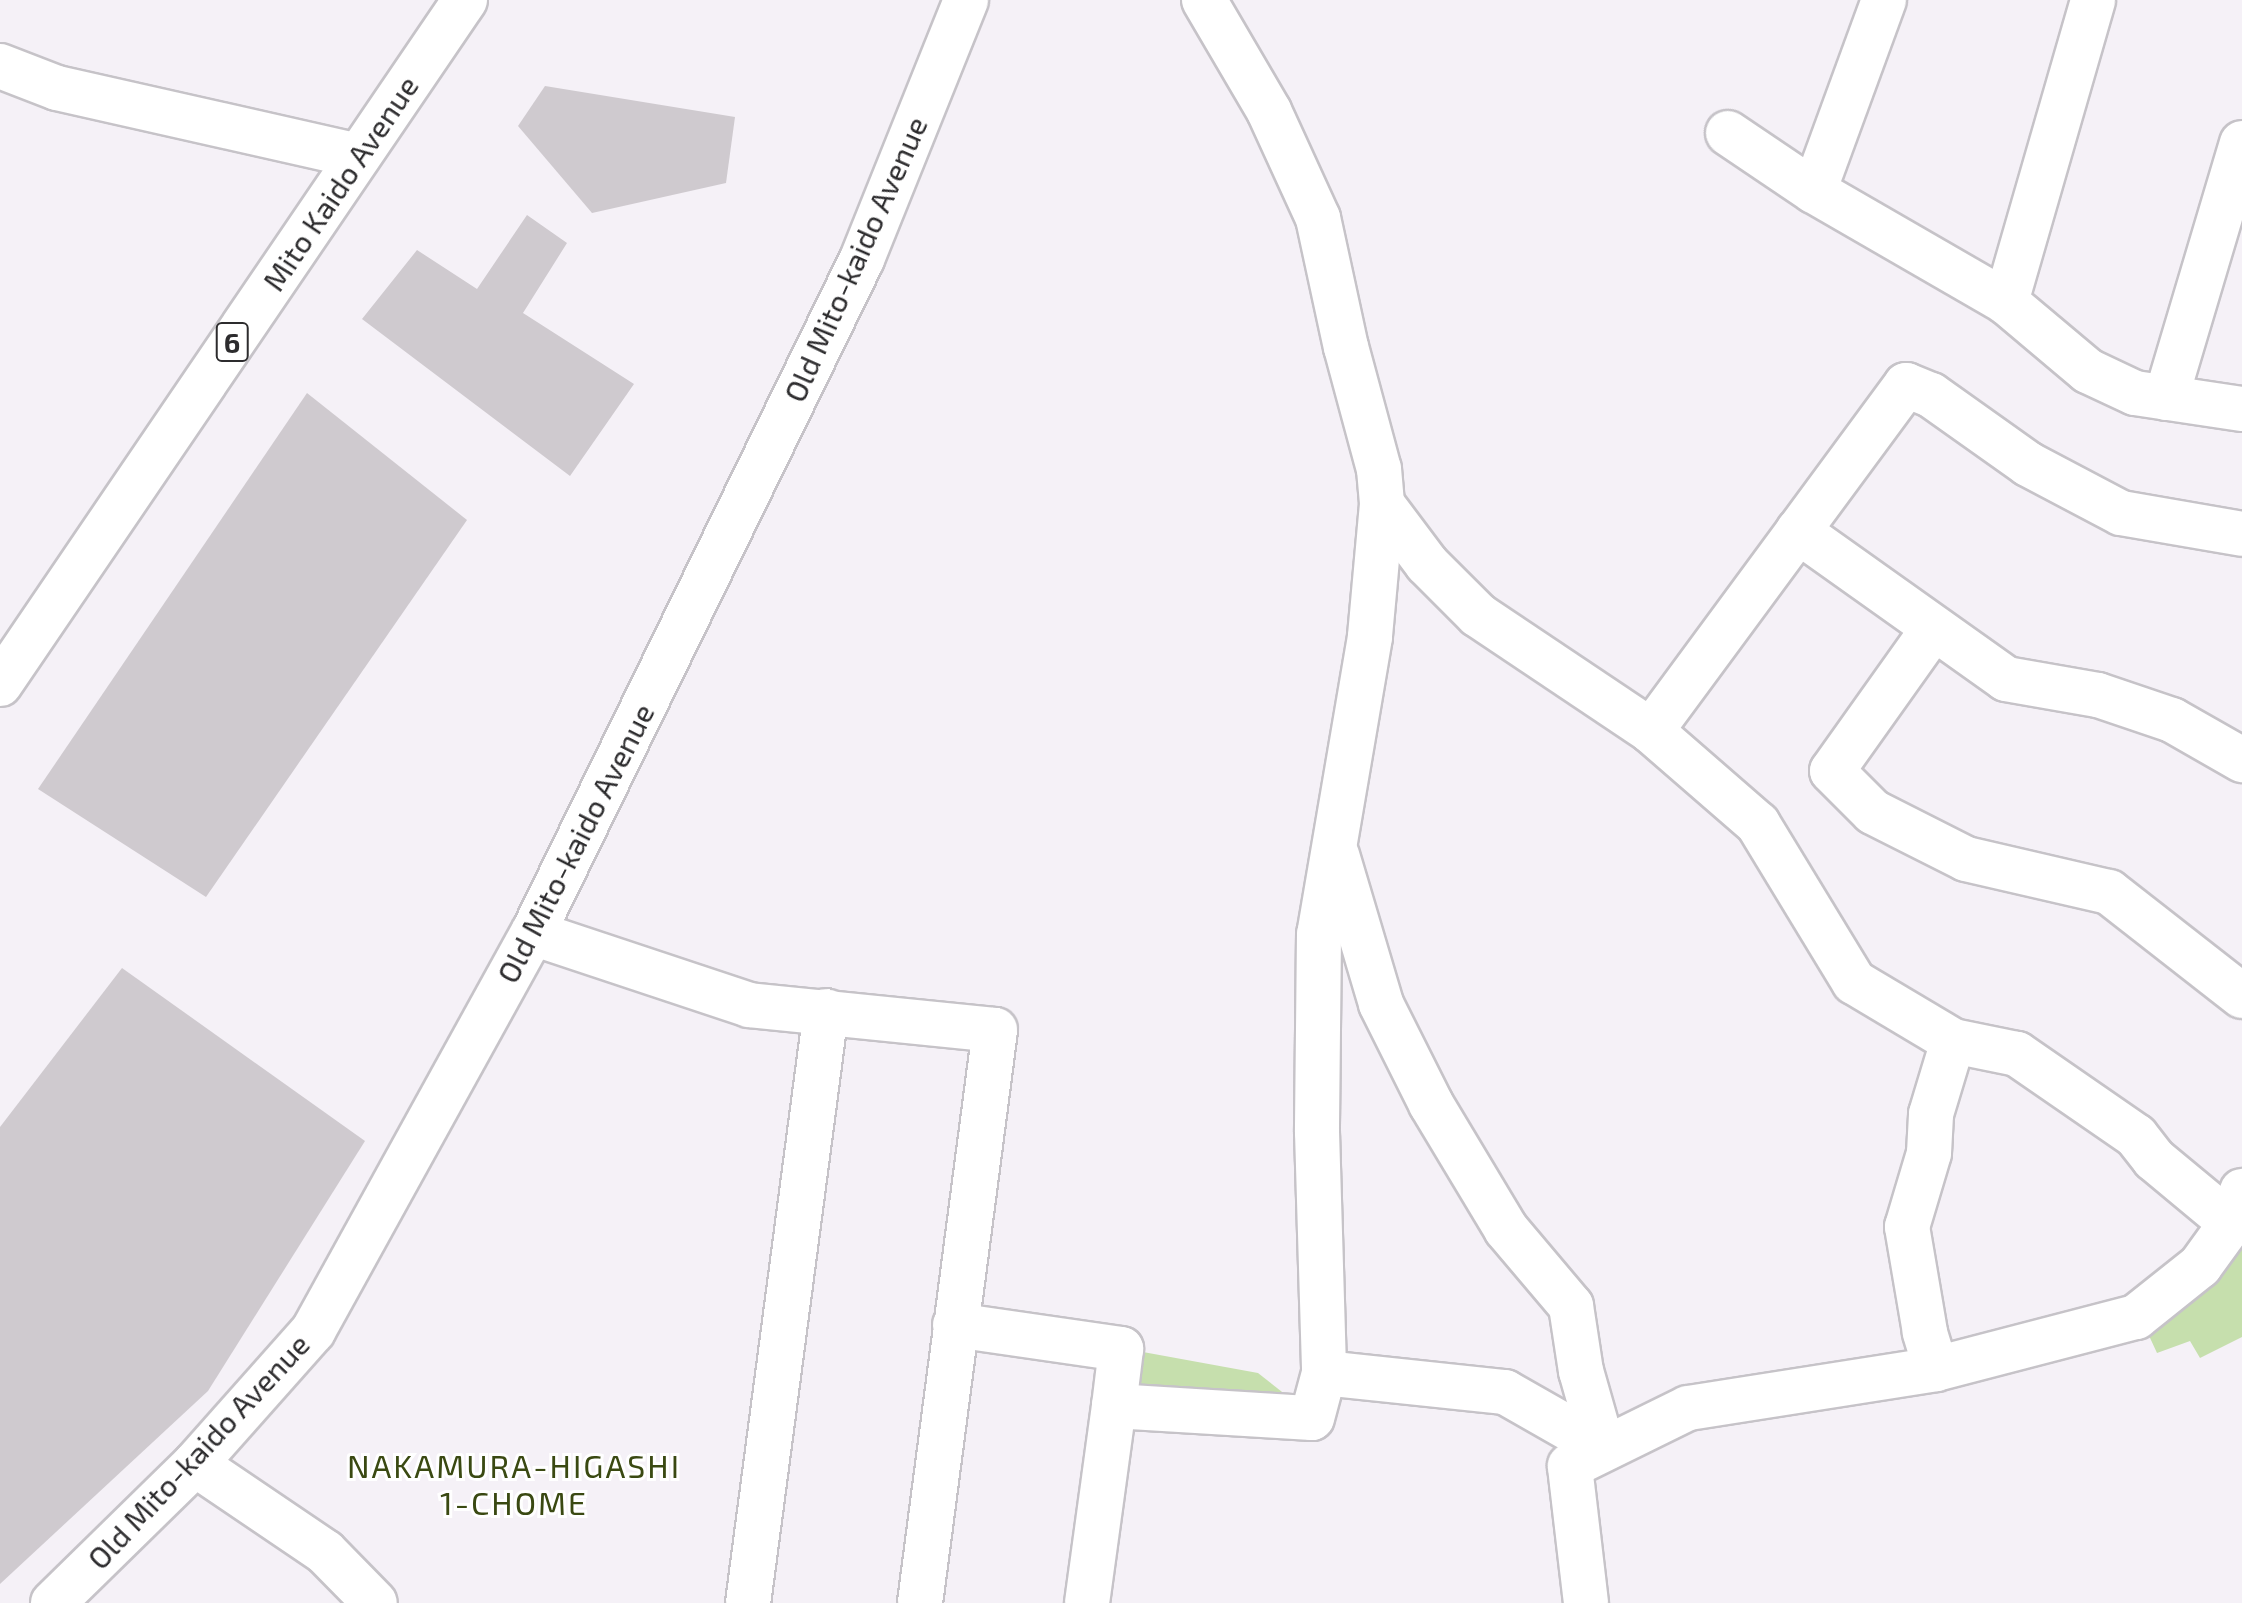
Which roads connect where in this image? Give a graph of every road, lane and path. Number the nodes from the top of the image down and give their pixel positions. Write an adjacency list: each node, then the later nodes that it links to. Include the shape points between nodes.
1 (465, 0): 9 (main road, Mito Kaido Avenue / 6)
2 (966, 0): 22 (main road, Old Mito-kaido Avenue, via 862,259)
3 (1204, 0): 14 (main road, via 1269,111 1318,218 1379,469)
4 (1884, 0): 10 (main road)
5 (2093, 0): 11 (main road)
6 (0, 66): 9 (main road, via 57,88)
7 (1728, 133): 10 (main road)
8 (2242, 143): 12 (main road)
9 (358, 156): 18 (main road, Mito Kaido Avenue / 6)
10 (1814, 191): 11 (main road)
11 (2006, 302): 12 (main road, via 2088,371 2135,393)
12 (2166, 398): 13 (main road)
13 (2242, 409)
14 (1382, 504): 19 (main road, via 1427,564 1478,615); 21 (main road, via 1370,637)
15 (1798, 531): 16 (main road, via 1906,385 1931,395 2028,464 2121,513); 17 (main road); 19 (main road)
16 (2242, 534)
17 (1933, 629): 20 (main road, via 2006,679 2098,695 2172,720); 23 (main road, via 1832,771 1873,812 1966,859 2109,892)
18 (0, 684)
19 (1651, 731): 25 (main road, via 1758,824 1854,982)
20 (2242, 760)
21 (1334, 845): 29 (main road, via 1319,934 1317,1132); 31 (main road, via 1381,1004 1431,1104 1506,1229 1571,1306 1581,1371)
22 (533, 933): 24 (main road, via 749,1005); 32 (main road, Old Mito-kaido Avenue, via 313,1331)
23 (2242, 996)
24 (826, 1011): 27 (main road, via 995,1030); 35 (main road)
25 (1953, 1041): 26 (main road, via 2017,1054 2136,1136 2154,1159); 28 (main road, via 1907,1227)
26 (2237, 1207): 28 (main road, via 2200,1266 2136,1317)
27 (955, 1325): 30 (main road, via 1121,1349); 36 (main road)
28 (1936, 1369): 31 (main road, via 1688,1408)
29 (1324, 1373): 30 (main road, via 1312,1418); 31 (main road, via 1505,1392)
30 (1114, 1406): 37 (main road)
31 (1603, 1448): 38 (main road, via 1570,1466)
32 (195, 1464): 33 (main road, Old Mito-kaido Avenue); 34 (main road, via 325,1552)
33 (53, 1603)
34 (375, 1603)
35 (748, 1603)
36 (920, 1603)
37 (1087, 1603)
38 (1586, 1603)

